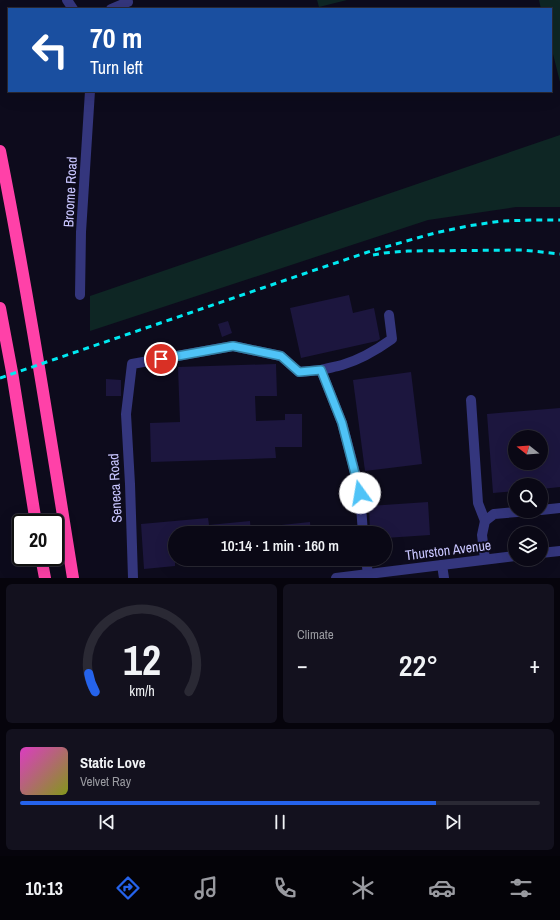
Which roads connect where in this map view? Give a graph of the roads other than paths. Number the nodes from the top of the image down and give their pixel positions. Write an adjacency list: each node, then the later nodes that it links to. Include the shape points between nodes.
1 (128, 2): 2 (street)
2 (113, 8)
3 (90, 92): 5 (street, Broome Road, via 81,232)
4 (0, 151): 25 (highway, via 38,361)
5 (80, 295)
6 (0, 308): 13 (highway)
7 (389, 315): 8 (street, via 392,339 360,357)
8 (321, 370): 15 (street, via 342,423 351,456 360,493); 26 (street, Seneca Road, via 299,372 281,356 233,346 132,364 126,414)
9 (471, 400): 14 (street, via 478,503)
10 (560, 508): 11 (street)
11 (548, 509)
12 (508, 513): 14 (street, via 494,514)
13 (35, 514)
14 (485, 521): 19 (street, via 482,535)
15 (362, 526)
16 (560, 551): 17 (street)
17 (548, 552)
18 (508, 557): 19 (street, Thurston Avenue)
19 (485, 559): 20 (street, Thurston Avenue)
20 (442, 565): 23 (street, Thurston Avenue); 28 (street)
21 (43, 566): 24 (highway)
22 (365, 566): 23 (street)
23 (364, 576): 27 (street, Thurston Avenue)
24 (45, 578)
25 (73, 578)
26 (133, 578)
27 (336, 578)
28 (444, 578)

